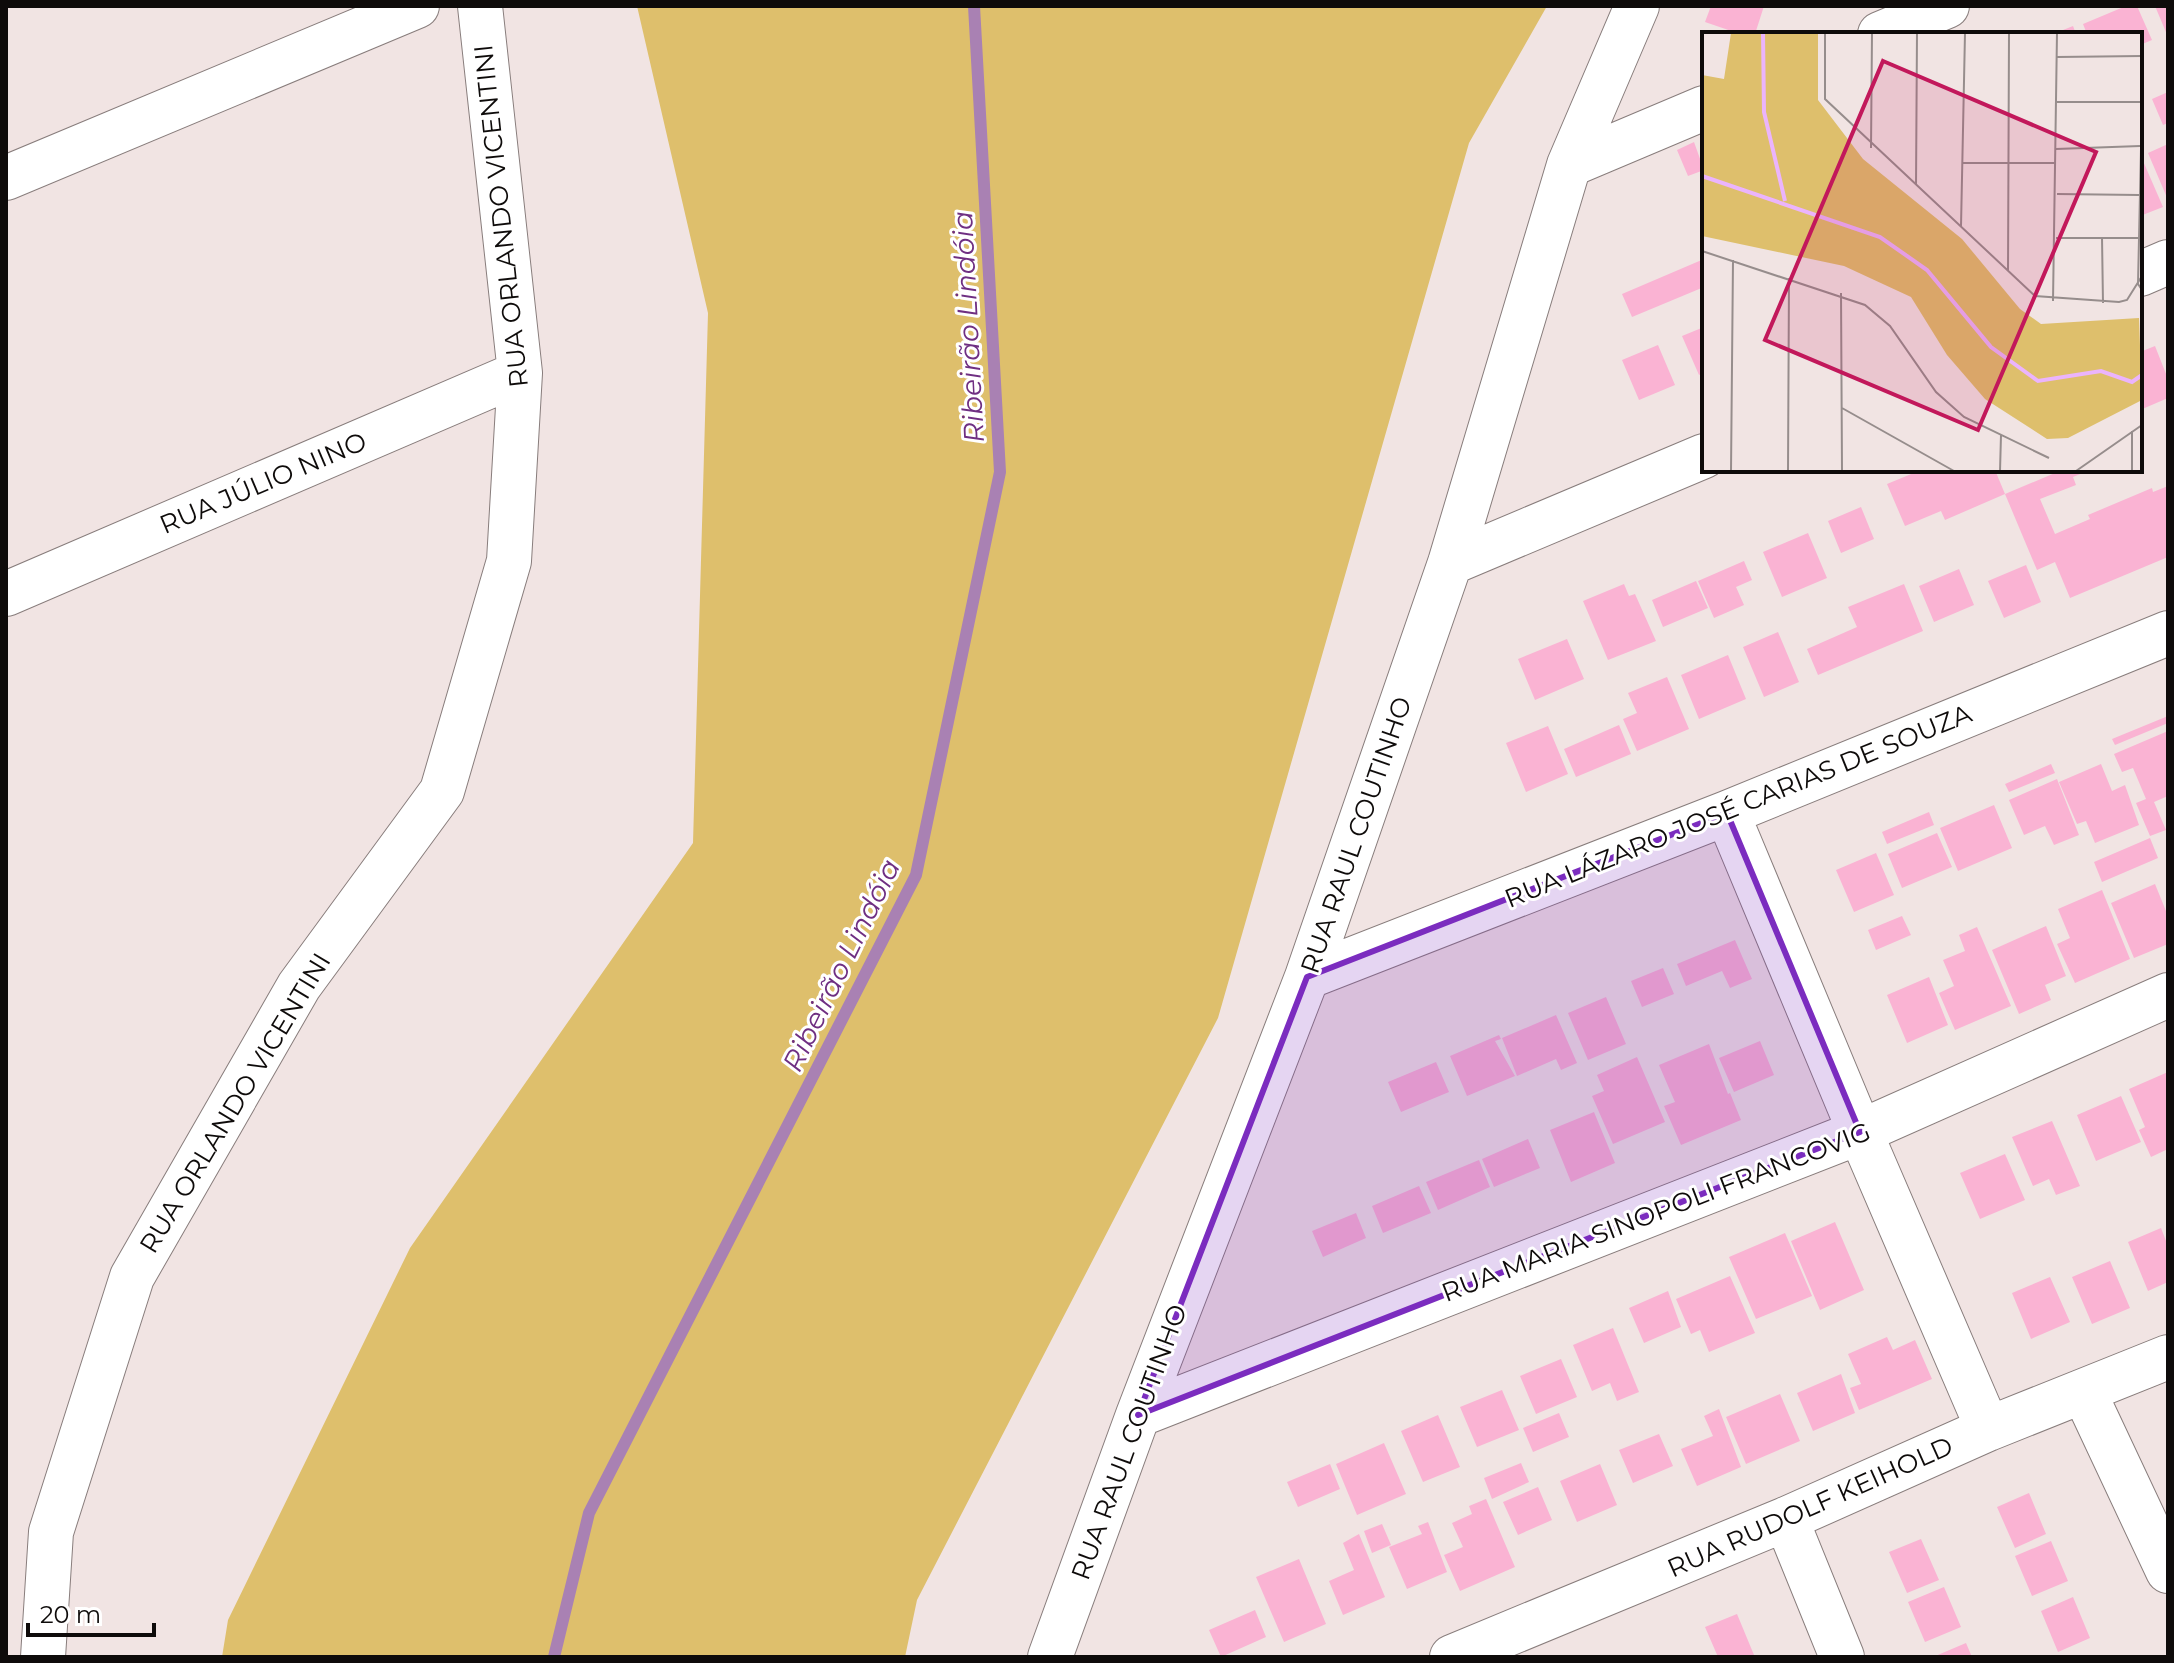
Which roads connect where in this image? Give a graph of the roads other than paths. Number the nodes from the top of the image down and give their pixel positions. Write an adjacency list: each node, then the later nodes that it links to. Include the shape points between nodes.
1 (417, 6): 8 (street)
2 (480, 6): 11 (street, RUA ORLANDO VICENTINI)
3 (1637, 6): 7 (street, RUA RAUL COUTINHO)
4 (1947, 6): 5 (street)
5 (1885, 32)
6 (1702, 109): 7 (street)
7 (1569, 165): 13 (street, RUA RAUL COUTINHO)
8 (6, 178)
9 (2168, 262): 10 (street)
10 (2142, 273)
11 (520, 373): 14 (street, RUA JÚLIO NINO); 27 (street, RUA ORLANDO VICENTINI, via 509,561 442,791 299,986 132,1277 51,1532)
12 (1702, 457): 13 (street)
13 (1450, 563): 17 (street, RUA RAUL COUTINHO)
14 (6, 594)
15 (2168, 633): 16 (street, RUA LÁZARO JOSÉ CARIAS DE SOUZA)
16 (1727, 813): 17 (street, RUA LÁZARO JOSÉ CARIAS DE SOUZA); 19 (street)
17 (1307, 977): 22 (street, RUA RAUL COUTINHO)
18 (2168, 995): 19 (street, RUA MARIA SINOPOLI FRANCOVIG)
19 (1860, 1132): 22 (street, RUA MARIA SINOPOLI FRANCOVIG); 23 (street)
20 (2168, 1357): 21 (street, RUA RUDOLF KEIHOLD)
21 (2084, 1392): 23 (street, RUA RUDOLF KEIHOLD); 25 (street)
22 (1138, 1415): 28 (street, RUA RAUL COUTINHO)
23 (1988, 1429): 24 (street, RUA RUDOLF KEIHOLD)
24 (1786, 1519): 26 (street, RUA RUDOLF KEIHOLD); 29 (street)
25 (2168, 1571)
26 (1480, 1652)
27 (43, 1657)
28 (1050, 1657)
29 (1842, 1657)

